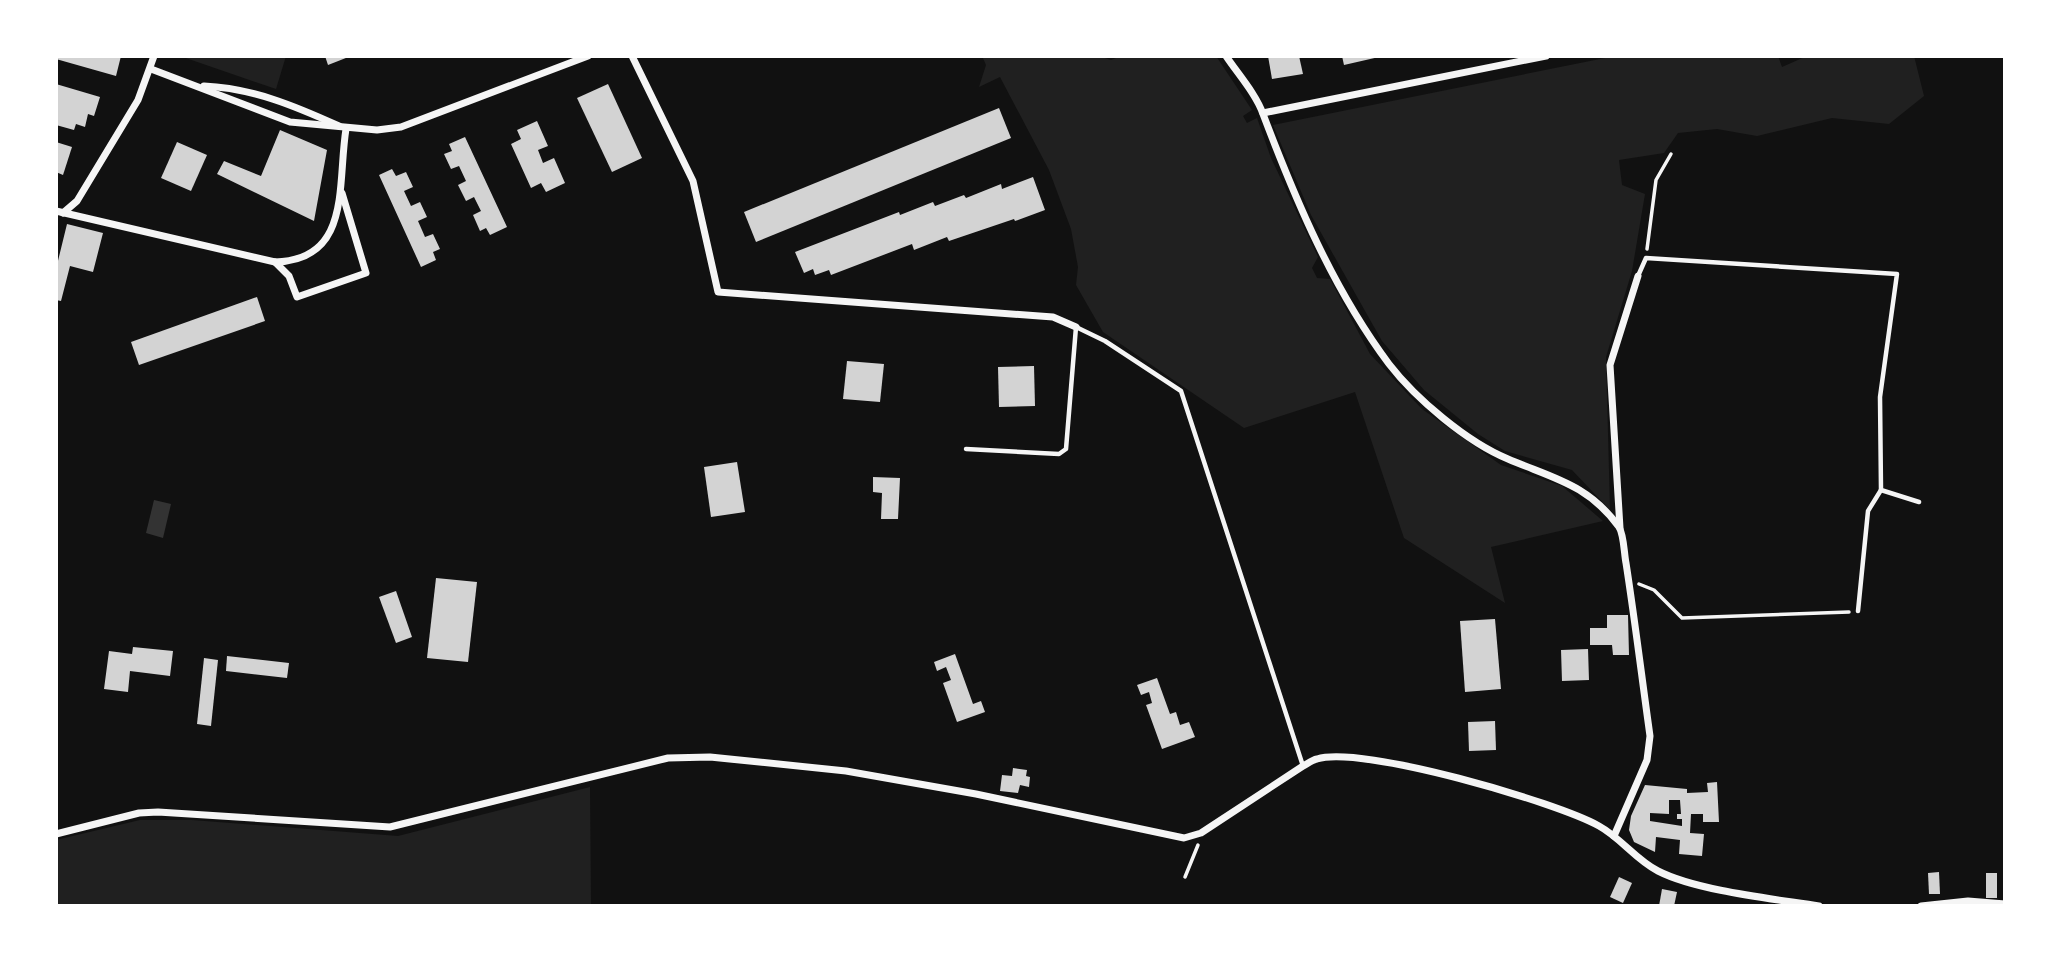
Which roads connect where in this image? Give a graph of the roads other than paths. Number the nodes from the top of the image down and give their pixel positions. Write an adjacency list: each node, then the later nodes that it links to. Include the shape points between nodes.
1 (154, 56): 6 (street)
2 (589, 56): 9 (street, via 401,127)
3 (632, 56): 14 (street, via 692,181 718,292 1053,317)
4 (1226, 56): 8 (street)
5 (1546, 56): 8 (street)
6 (151, 69): 7 (street); 11 (street, via 138,100 77,201)
7 (199, 85): 9 (street, via 272,99); 9 (street, via 290,122)
8 (1263, 113): 18 (street, via 1329,267 1368,335 1398,375 1425,403 1484,446 1506,459 1566,480)
9 (346, 129): 10 (street)
10 (341, 190): 12 (street, via 321,248 307,258); 12 (street, via 366,273 297,297 289,276)
11 (60, 212): 12 (street)
12 (275, 262)
13 (1638, 276): 16 (lane, via 1646,258 1897,274 1880,397); 18 (street, via 1610,365)
14 (1076, 327): 15 (lane, via 1066,449 1059,454); 20 (lane, via 1181,391)
15 (966, 449)
16 (1881, 490): 17 (lane); 19 (lane, via 1868,510)
17 (1919, 502)
18 (1620, 529): 22 (street, via 1650,736 1647,760)
19 (1858, 611)
20 (1303, 766): 21 (street, via 1201,833 1184,838 846,771 687,756 390,827 158,812); 22 (street, via 1318,758 1342,757 1396,765 1507,790 1570,812)
21 (56, 834)
22 (1614, 836): 24 (street, via 1659,872 1746,895)
23 (2005, 904): 25 (street, via 1968,901)
24 (1819, 906)
25 (1921, 906)

